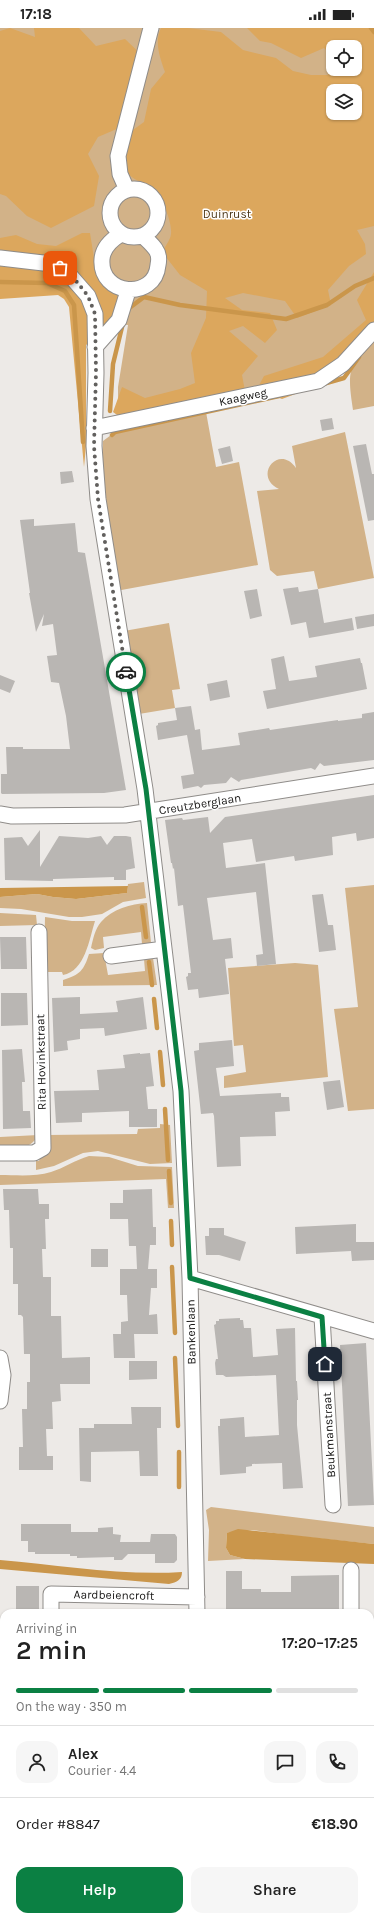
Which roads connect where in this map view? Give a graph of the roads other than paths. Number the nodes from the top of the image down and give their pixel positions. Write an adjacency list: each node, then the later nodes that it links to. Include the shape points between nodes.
1 (151, 28): 2 (street, via 118,156 120,174)
2 (127, 190): 3 (street, via 114,200 110,214 112,222); 4 (street, via 142,191 149,195 157,208 155,224)
3 (122, 234): 4 (street); 6 (street, via 106,246 101,265 110,282 118,288)
4 (143, 236): 6 (street, via 157,250 158,270 146,286 138,290)
5 (0, 258): 8 (street, Bankenlaan, via 52,264 67,272 88,296 95,314)
6 (128, 290): 8 (street, via 119,320)
7 (374, 330): 9 (street, Kaagweg, via 343,364 318,381)
8 (95, 347): 9 (street, Bankenlaan)
9 (94, 428): 11 (street, Bankenlaan, via 98,499)
10 (374, 776): 11 (street, Creutzberglaan)
11 (148, 812): 12 (street, Creutzberglaan, via 125,815); 14 (street, Bankenlaan)
12 (0, 814)
13 (39, 932): 16 (street, Rita Hovinkstraat, via 42,1148 34,1153)
14 (164, 949): 15 (street); 17 (street, Bankenlaan, via 181,1091)
15 (111, 956)
16 (0, 1153)
17 (190, 1278): 18 (street); 24 (street, Bankenlaan)
18 (322, 1317): 19 (street); 22 (street, Beukmanstraat)
19 (374, 1331)
20 (0, 1358): 21 (street, via 3,1374)
21 (0, 1401)
22 (333, 1505)
23 (351, 1570): 27 (street)
24 (197, 1598): 25 (street, Aardbeiencroft, via 51,1594); 26 (street, Bankenlaan)
25 (51, 1609)
26 (197, 1609)
27 (351, 1609)

